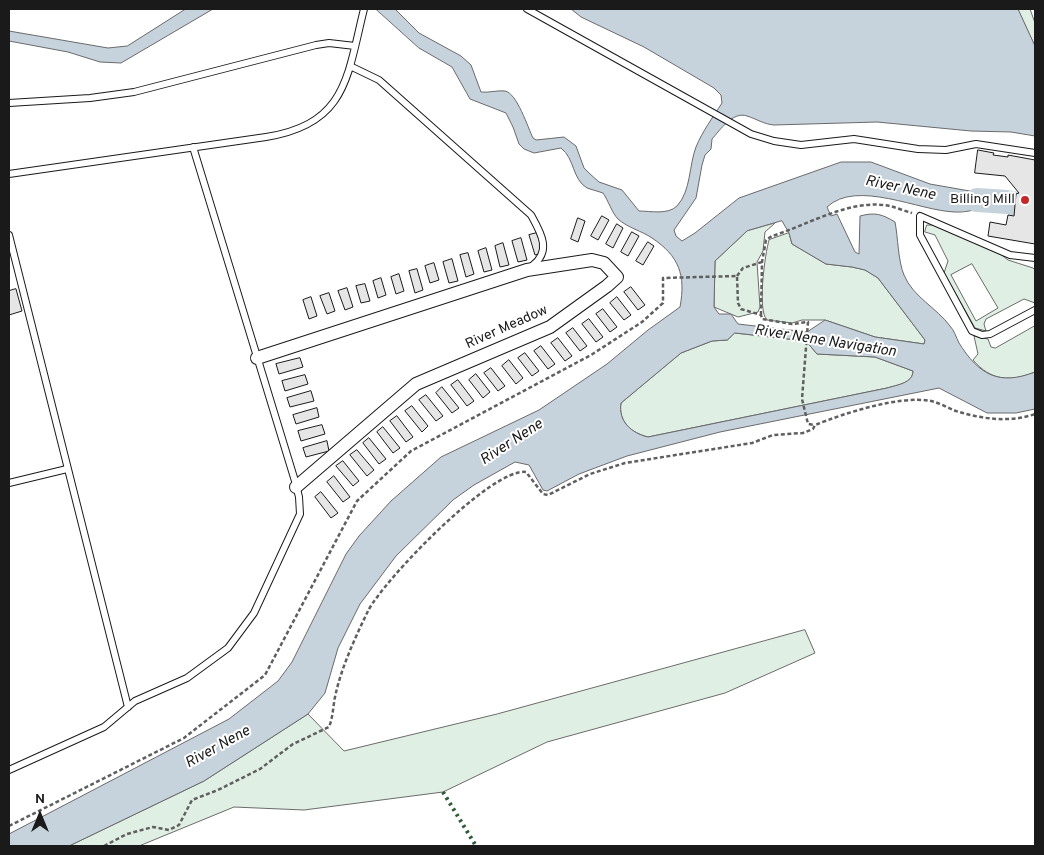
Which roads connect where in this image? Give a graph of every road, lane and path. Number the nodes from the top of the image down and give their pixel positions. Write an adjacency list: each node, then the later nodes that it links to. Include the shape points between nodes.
1 (364, 9): 3 (lane)
2 (526, 9): 7 (lane, via 709,112 766,139 802,144 854,139 946,150 976,144)
3 (355, 46): 4 (lane); 5 (lane, via 316,45 134,92)
4 (350, 66): 6 (lane, via 338,97 327,111 302,128 290,133); 13 (lane, via 379,80 531,215 544,245 540,260)
5 (9, 103)
6 (193, 147): 8 (lane); 17 (lane)
7 (1035, 153)
8 (9, 174)
9 (920, 216): 11 (lane, via 1010,255); 12 (path, via 889,206 848,209 766,240); 15 (lane, via 920,236 972,331 990,334)
10 (9, 235): 20 (lane)
11 (1035, 258)
12 (762, 262): 14 (path, via 743,268); 16 (path)
13 (527, 270): 17 (street, River Meadow); 22 (street, River Meadow, via 592,260 604,263 617,277 550,327 416,384)
14 (737, 276): 16 (path, via 741,309); 25 (path, via 663,278 663,303 642,322 591,355 411,451 357,501 265,675 184,738)
15 (1035, 310)
16 (761, 315): 19 (path, via 768,322 792,324 806,321 802,399 808,424)
17 (257, 358): 22 (lane)
18 (1035, 414): 19 (path, via 1024,418 983,418 932,401 915,400)
19 (816, 425): 26 (path, via 803,433 773,435 752,443 625,463 590,474 548,495 542,494 526,472 513,474 455,513 409,558 369,609 335,696 330,727 293,744 260,770 192,800 179,825 169,830 153,827 127,834)
20 (67, 469): 21 (lane); 23 (lane)
21 (9, 483)
22 (296, 487): 23 (lane, via 300,514 254,613 237,638 187,678)
23 (128, 707): 24 (lane, via 98,730)
24 (9, 770)
25 (9, 826)
26 (104, 846)

